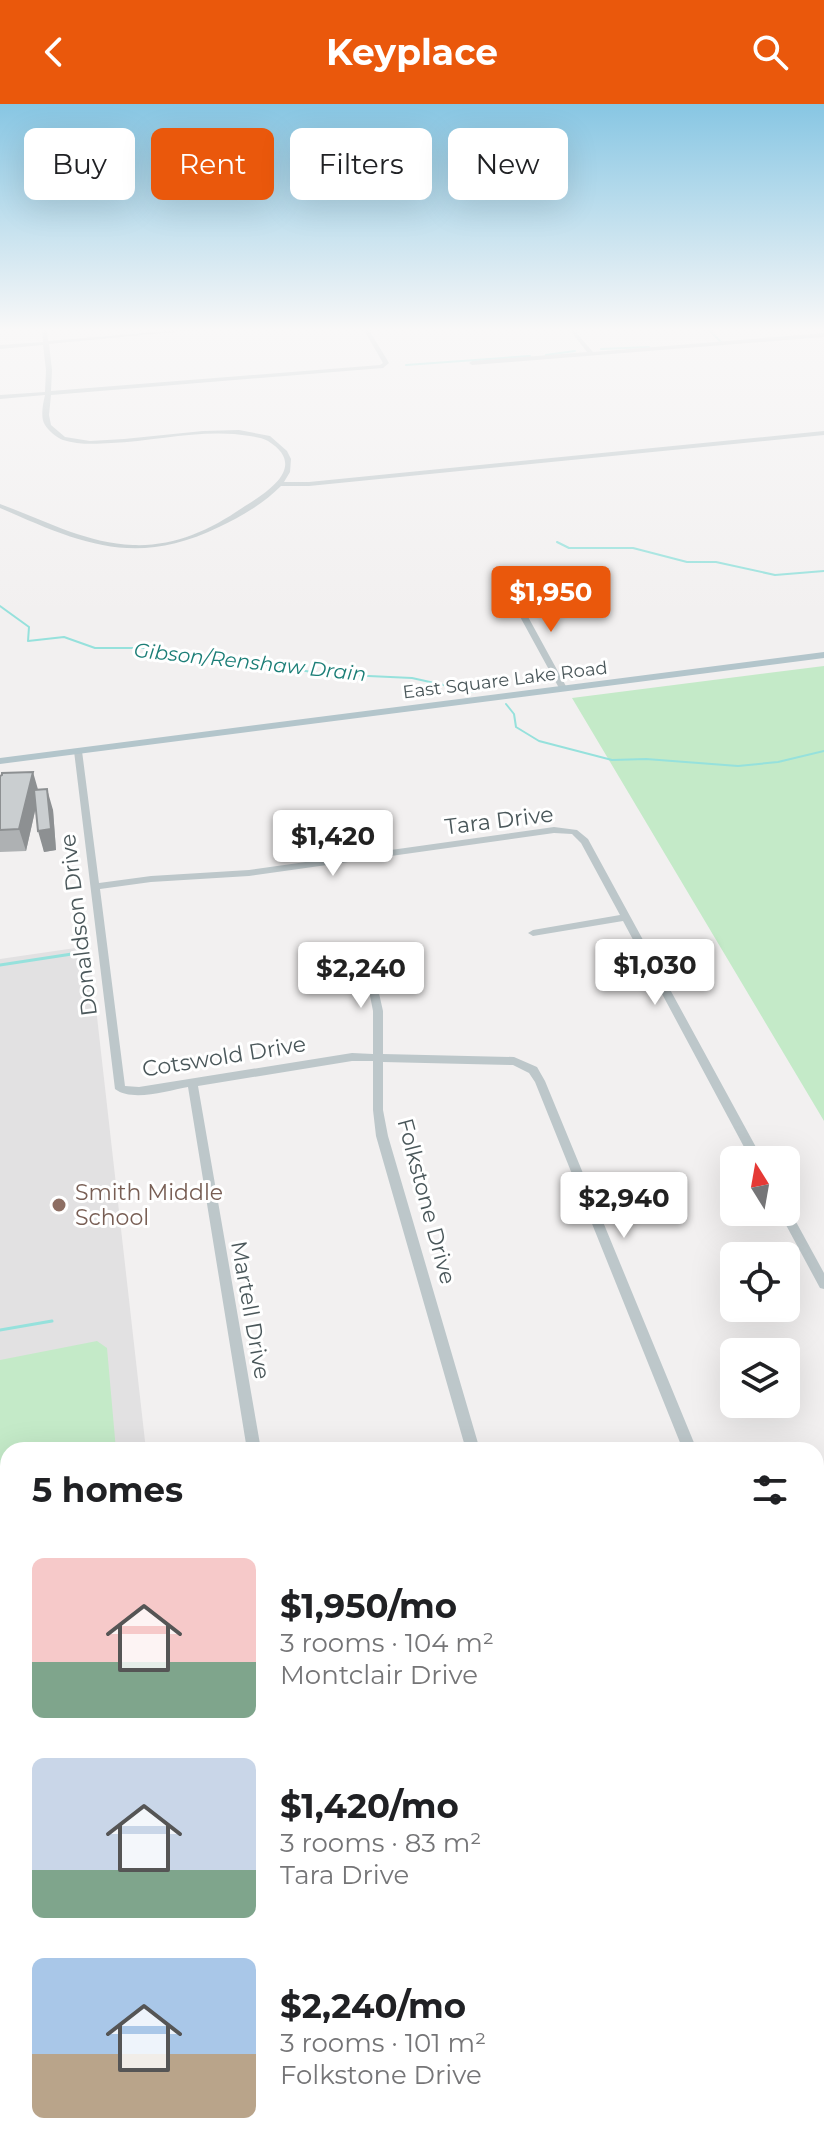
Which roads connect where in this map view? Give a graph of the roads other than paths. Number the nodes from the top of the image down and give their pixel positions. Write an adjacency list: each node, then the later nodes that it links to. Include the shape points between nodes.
1 (49, 426): 3 (street, via 71,440 234,432 272,440 287,458)
2 (824, 433): 3 (street)
3 (280, 484): 4 (street, via 206,535 148,548 91,543)
4 (0, 506)
5 (511, 593): 7 (street)
6 (824, 655): 7 (main road, East Square Lake Road)
7 (563, 688): 8 (main road, East Square Lake Road)
8 (78, 751): 9 (main road, East Square Lake Road); 10 (street, Donaldson Drive)
9 (0, 761)
10 (94, 887): 11 (street, Tara Drive, via 249,873 554,830 574,832 585,841); 16 (street, Donaldson Drive, via 117,1082)
11 (627, 917): 12 (street); 17 (street)
12 (533, 933)
13 (368, 960): 14 (street, Folkstone Drive, via 378,1011)
14 (379, 1058): 15 (street, Cotswold Drive, via 336,1058); 21 (street, Folkstone Drive, via 382,1136); 22 (street, Cotswold Drive, via 522,1063 533,1070)
15 (192, 1082): 16 (street, Cotswold Drive); 20 (street, Martell Drive)
16 (123, 1091)
17 (750, 1146)
18 (793, 1226): 19 (street)
19 (824, 1284)
20 (253, 1442)
21 (471, 1442)
22 (687, 1442)

